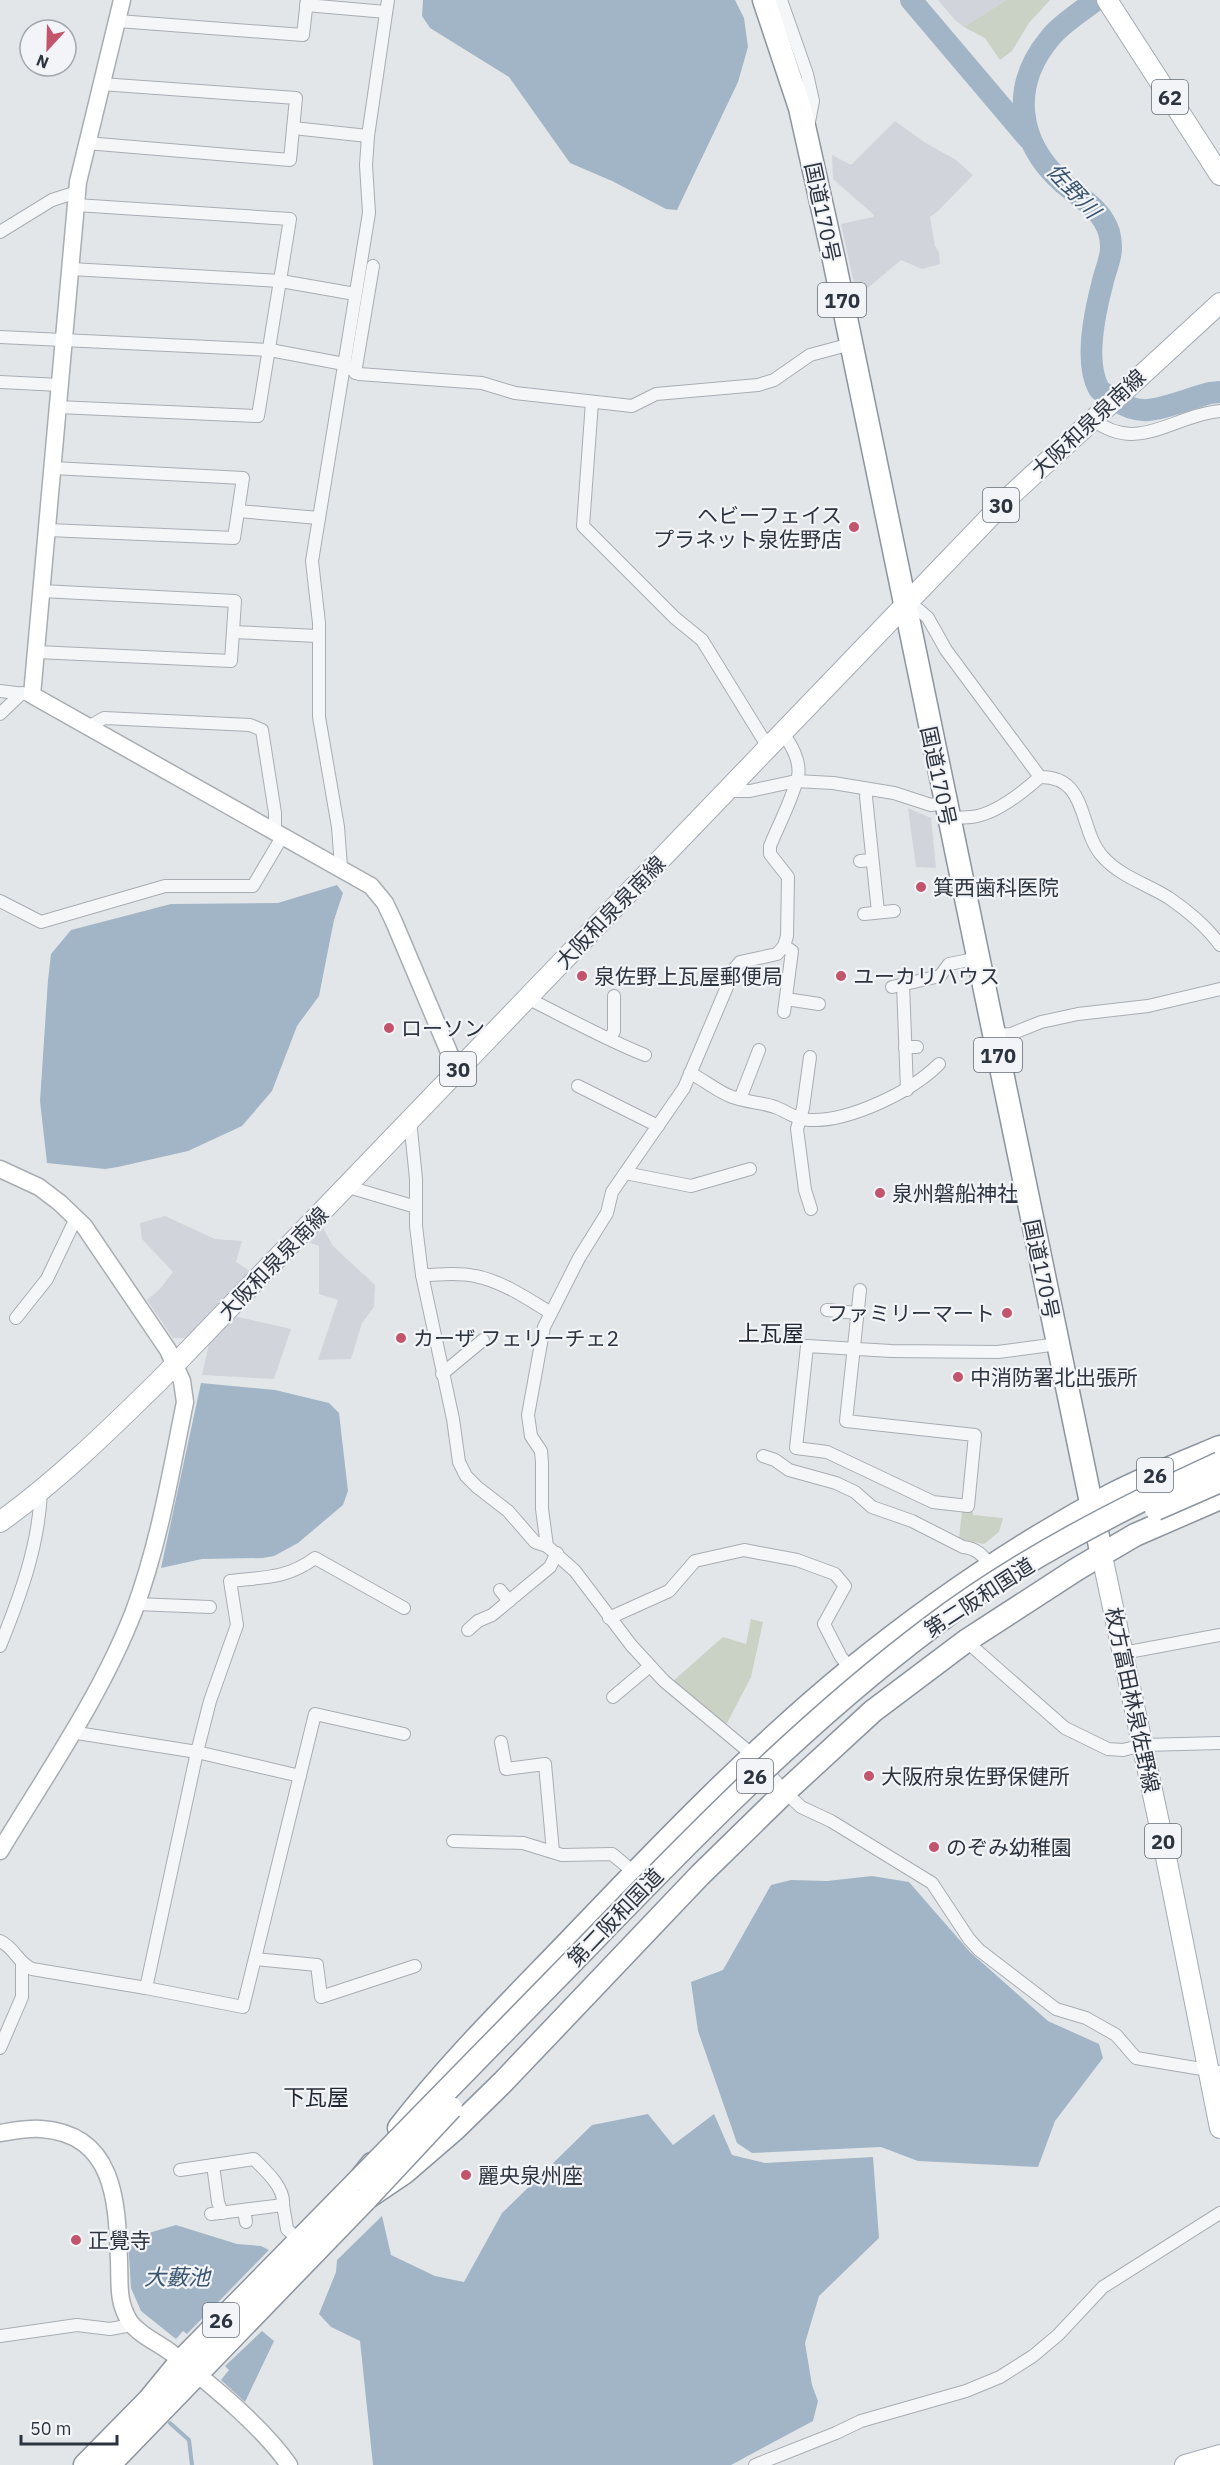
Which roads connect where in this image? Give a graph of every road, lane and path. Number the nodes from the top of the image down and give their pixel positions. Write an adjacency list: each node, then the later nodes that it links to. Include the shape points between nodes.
1 (123, 0): 8 (street)
2 (758, 0): 9 (street)
3 (764, 0): 9 (highway, 国道170号 / 170)
4 (781, 0): 12 (street, via 813,101)
5 (1107, 0): 15 (main road, 62)
6 (306, 3): 7 (street); 8 (street, via 303,35)
7 (387, 6): 13 (street)
8 (118, 21): 10 (street)
9 (774, 27): 12 (highway, 国道170号 / 170)
10 (101, 84): 11 (street, via 296,98); 14 (street)
11 (293, 128): 13 (street); 14 (street, via 290,159)
12 (806, 133): 25 (highway, 国道170号 / 170)
13 (368, 136): 21 (street, via 369,213)
14 (86, 143): 16 (street)
15 (1220, 175)
16 (76, 198): 17 (street, via 51,200); 19 (street); 20 (street, via 290,219)
17 (0, 232)
18 (373, 266): 28 (street)
19 (71, 269): 20 (street); 24 (street)
20 (281, 281): 21 (street); 26 (street)
21 (356, 294): 27 (street)
22 (1220, 303): 34 (main road, 大阪和泉泉南線 / 30)
23 (0, 337): 24 (street)
24 (65, 341): 26 (street); 30 (street)
25 (851, 344): 31 (street, via 810,356 774,380 758,385 656,394 632,406); 40 (highway, 国道170号 / 170)
26 (270, 350): 27 (street); 32 (street, via 258,416)
27 (344, 364): 28 (street); 37 (street)
28 (355, 372): 31 (street, via 482,383 515,393)
29 (0, 382): 30 (street)
30 (60, 386): 32 (street)
31 (592, 402): 48 (street, via 583,526 702,640)
32 (58, 407): 35 (street)
33 (1220, 411): 34 (street, via 1198,414 1148,434 1131,435 1112,431)
34 (1096, 415): 40 (main road, 大阪和泉泉南線 / 30)
35 (53, 468): 36 (street, via 243,478); 38 (street)
36 (238, 511): 37 (street); 38 (street, via 234,538)
37 (319, 518): 42 (street, via 312,561)
38 (48, 530): 39 (street)
39 (42, 591): 41 (street, via 235,601); 43 (street)
40 (904, 603): 48 (main road, 大阪和泉泉南線 / 30); 49 (street, via 928,618 946,650); 53 (highway, 国道170号 / 170)
41 (233, 632): 42 (street); 43 (street, via 231,661)
42 (318, 636): 55 (street, via 319,717)
43 (37, 652): 45 (street)
44 (0, 691): 45 (street)
45 (27, 694): 46 (street); 47 (street)
46 (0, 714)
47 (90, 726): 54 (street); 54 (street, via 104,718 250,725 262,730)
48 (775, 740): 50 (street, via 788,739 795,756); 52 (main road, 大阪和泉泉南線 / 30)
49 (1040, 777): 53 (street, via 1018,796 974,817); 60 (street, via 1050,776 1065,783 1076,794 1091,837 1115,869 1170,899 1210,931)
50 (796, 781): 51 (street); 52 (street, via 750,791); 61 (street, via 770,846 770,854 788,877)
51 (867, 789): 53 (street, via 894,793); 58 (street, via 866,860)
52 (727, 791): 64 (main road, 大阪和泉泉南線 / 30)
53 (946, 810): 62 (highway, 国道170号 / 170)
54 (279, 835): 55 (street); 56 (street, via 253,886 165,886 41,921)
55 (341, 867): 73 (street, via 371,886 385,903)
56 (0, 901)
57 (894, 910): 58 (street)
58 (878, 912): 59 (street)
59 (864, 914)
60 (1220, 945)
61 (784, 946): 66 (street, via 792,951 785,1005); 74 (street, via 777,954 740,962)
62 (978, 958): 67 (highway, 国道170号 / 170); 76 (street, via 948,964 940,976 897,986 911,1047)
63 (1220, 989): 67 (street, via 1148,1006 1078,1014 1011,1034)
64 (529, 996): 68 (street); 73 (main road, 大阪和泉泉南線 / 30)
65 (614, 996): 68 (street, via 614,1030)
66 (819, 1004)
67 (994, 1035): 95 (highway, 国道170号 / 170)
68 (610, 1039): 70 (street)
69 (759, 1050): 77 (street)
70 (645, 1055)
71 (810, 1057): 78 (street)
72 (939, 1064): 76 (street)
73 (457, 1071): 79 (main road, 大阪和泉泉南線 / 30)
74 (690, 1073): 77 (street); 80 (street)
75 (578, 1086): 80 (street)
76 (907, 1090): 78 (street, via 840,1116)
77 (740, 1099): 78 (street)
78 (800, 1118): 86 (street, via 796,1129)
79 (410, 1120): 84 (main road, 大阪和泉泉南線 / 30); 85 (street)
80 (658, 1126): 83 (street)
81 (0, 1169): 87 (street, via 39,1187)
82 (750, 1169): 83 (street, via 691,1186)
83 (625, 1173): 91 (street)
84 (345, 1186): 85 (street); 97 (main road, 大阪和泉泉南線 / 30)
85 (416, 1207): 88 (street)
86 (811, 1209)
87 (76, 1218): 93 (street, via 47,1279); 97 (street)
88 (422, 1275): 91 (street, via 456,1274 493,1281); 98 (street)
89 (860, 1290): 92 (street)
90 (826, 1310): 92 (street)
91 (551, 1313): 107 (street, via 538,1351 528,1415 531,1436 541,1451 542,1509)
92 (857, 1313): 96 (street)
93 (15, 1318)
94 (483, 1340): 98 (street)
95 (1058, 1344): 96 (street, via 998,1352); 105 (highway, 国道170号 / 170)
96 (853, 1349): 96 (street, via 807,1346 796,1448 827,1452 933,1502 968,1506 975,1435 846,1421)
97 (175, 1364): 103 (main road, 大阪和泉泉南線 / 30); 112 (street, via 184,1385 185,1402 150,1563)
98 (442, 1374): 107 (street, via 456,1451 466,1476 508,1511 536,1542)
99 (1220, 1447): 105 (highway, 26)
100 (763, 1456): 109 (street, via 789,1470 836,1483 855,1492 872,1507 972,1548)
101 (1220, 1463): 148 (highway, 第二阪和国道 / 26, bridge, via 1146,1497 1017,1570 933,1626 868,1677 753,1779)
102 (1220, 1481): 148 (highway, 第二阪和国道 / 26, bridge, via 1148,1513 997,1600 940,1640 823,1734 760,1792)
103 (41, 1491): 106 (main road, 大阪和泉泉南線 / 30); 119 (street, via 39,1525)
104 (1220, 1498): 108 (highway, 26, via 1135,1535)
105 (1091, 1506): 108 (highway, 国道170号 / 170); 109 (highway, 26)
106 (0, 1522)
107 (552, 1550): 111 (street, via 550,1567); 115 (street, via 575,1571)
108 (1101, 1556): 118 (highway, 26); 120 (main road, 枚方富田林泉佐野線 / 20)
109 (991, 1566): 122 (highway, 26)
110 (500, 1590): 111 (street)
111 (509, 1601): 116 (street)
112 (136, 1604): 113 (street); 124 (street, via 107,1671)
113 (210, 1607)
114 (404, 1608): 129 (street, via 315,1558 298,1571 280,1576 230,1581 237,1625)
115 (609, 1618): 121 (street); 122 (street, via 669,1591 695,1561 744,1550 797,1560 835,1574 845,1586 824,1624)
116 (468, 1630)
117 (1220, 1635): 120 (street)
118 (966, 1641): 128 (street, via 1065,1728 1108,1749); 132 (highway, 26, via 873,1711)
119 (0, 1646)
120 (1123, 1653): 128 (main road, 枚方富田林泉佐野線 / 20)
121 (650, 1666): 123 (street); 130 (street)
122 (851, 1669): 130 (highway, 26)
123 (613, 1697)
124 (71, 1732): 129 (street); 134 (street)
125 (404, 1734): 131 (street, via 315,1714)
126 (501, 1742): 135 (street, via 506,1769 545,1764)
127 (1220, 1743): 128 (street)
128 (1143, 1745): 143 (main road, 枚方富田林泉佐野線 / 20)
129 (197, 1752): 131 (street); 141 (street)
130 (754, 1756): 132 (street); 136 (highway, 26)
131 (300, 1776): 138 (street)
132 (785, 1792): 143 (street, via 801,1807 932,1883 979,1950 1056,2008 1086,2018 1116,2035 1136,2058); 148 (highway, 26, via 455,2129 404,2173)
133 (453, 1841): 135 (street, via 523,1843)
134 (0, 1851)
135 (553, 1852): 136 (street, via 612,1854)
136 (635, 1873): 148 (highway, 26, via 433,2084)
137 (0, 1941): 139 (street, via 11,1948)
138 (255, 1959): 140 (street, via 317,1965 321,1998); 141 (street, via 243,2007)
139 (22, 1964): 141 (street, via 32,1969); 142 (street, via 22,1997)
140 (415, 1966)
141 (146, 1988)
142 (0, 2048)
143 (1214, 2071): 144 (main road, 枚方富田林泉佐野線 / 20)
144 (1220, 2128)
145 (0, 2133): 152 (street, via 39,2128 56,2131 77,2139 101,2162 114,2190 117,2211 120,2305)
146 (213, 2165): 147 (street); 149 (street, via 254,2159 284,2197); 149 (street, via 217,2213 245,2216)
147 (180, 2170)
148 (364, 2188): 151 (highway, 第二阪和国道 / 26); 154 (highway, 第二阪和国道 / 26)
149 (283, 2205): 151 (street, via 287,2229)
150 (1220, 2213): 159 (street, via 1103,2287 1058,2335 999,2377 966,2391 861,2421)
151 (298, 2240): 154 (highway, 第二阪和国道 / 26)
152 (132, 2325): 153 (street, via 110,2329 77,2325); 154 (street)
153 (0, 2336)
154 (189, 2368): 156 (highway, 第二阪和国道 / 26, via 149,2400); 157 (highway, 第二阪和国道 / 26); 158 (street, via 279,2450)
155 (1220, 2455): 160 (main road)
156 (86, 2465)
157 (109, 2465)
158 (290, 2465)
159 (754, 2465)
160 (1185, 2465)

